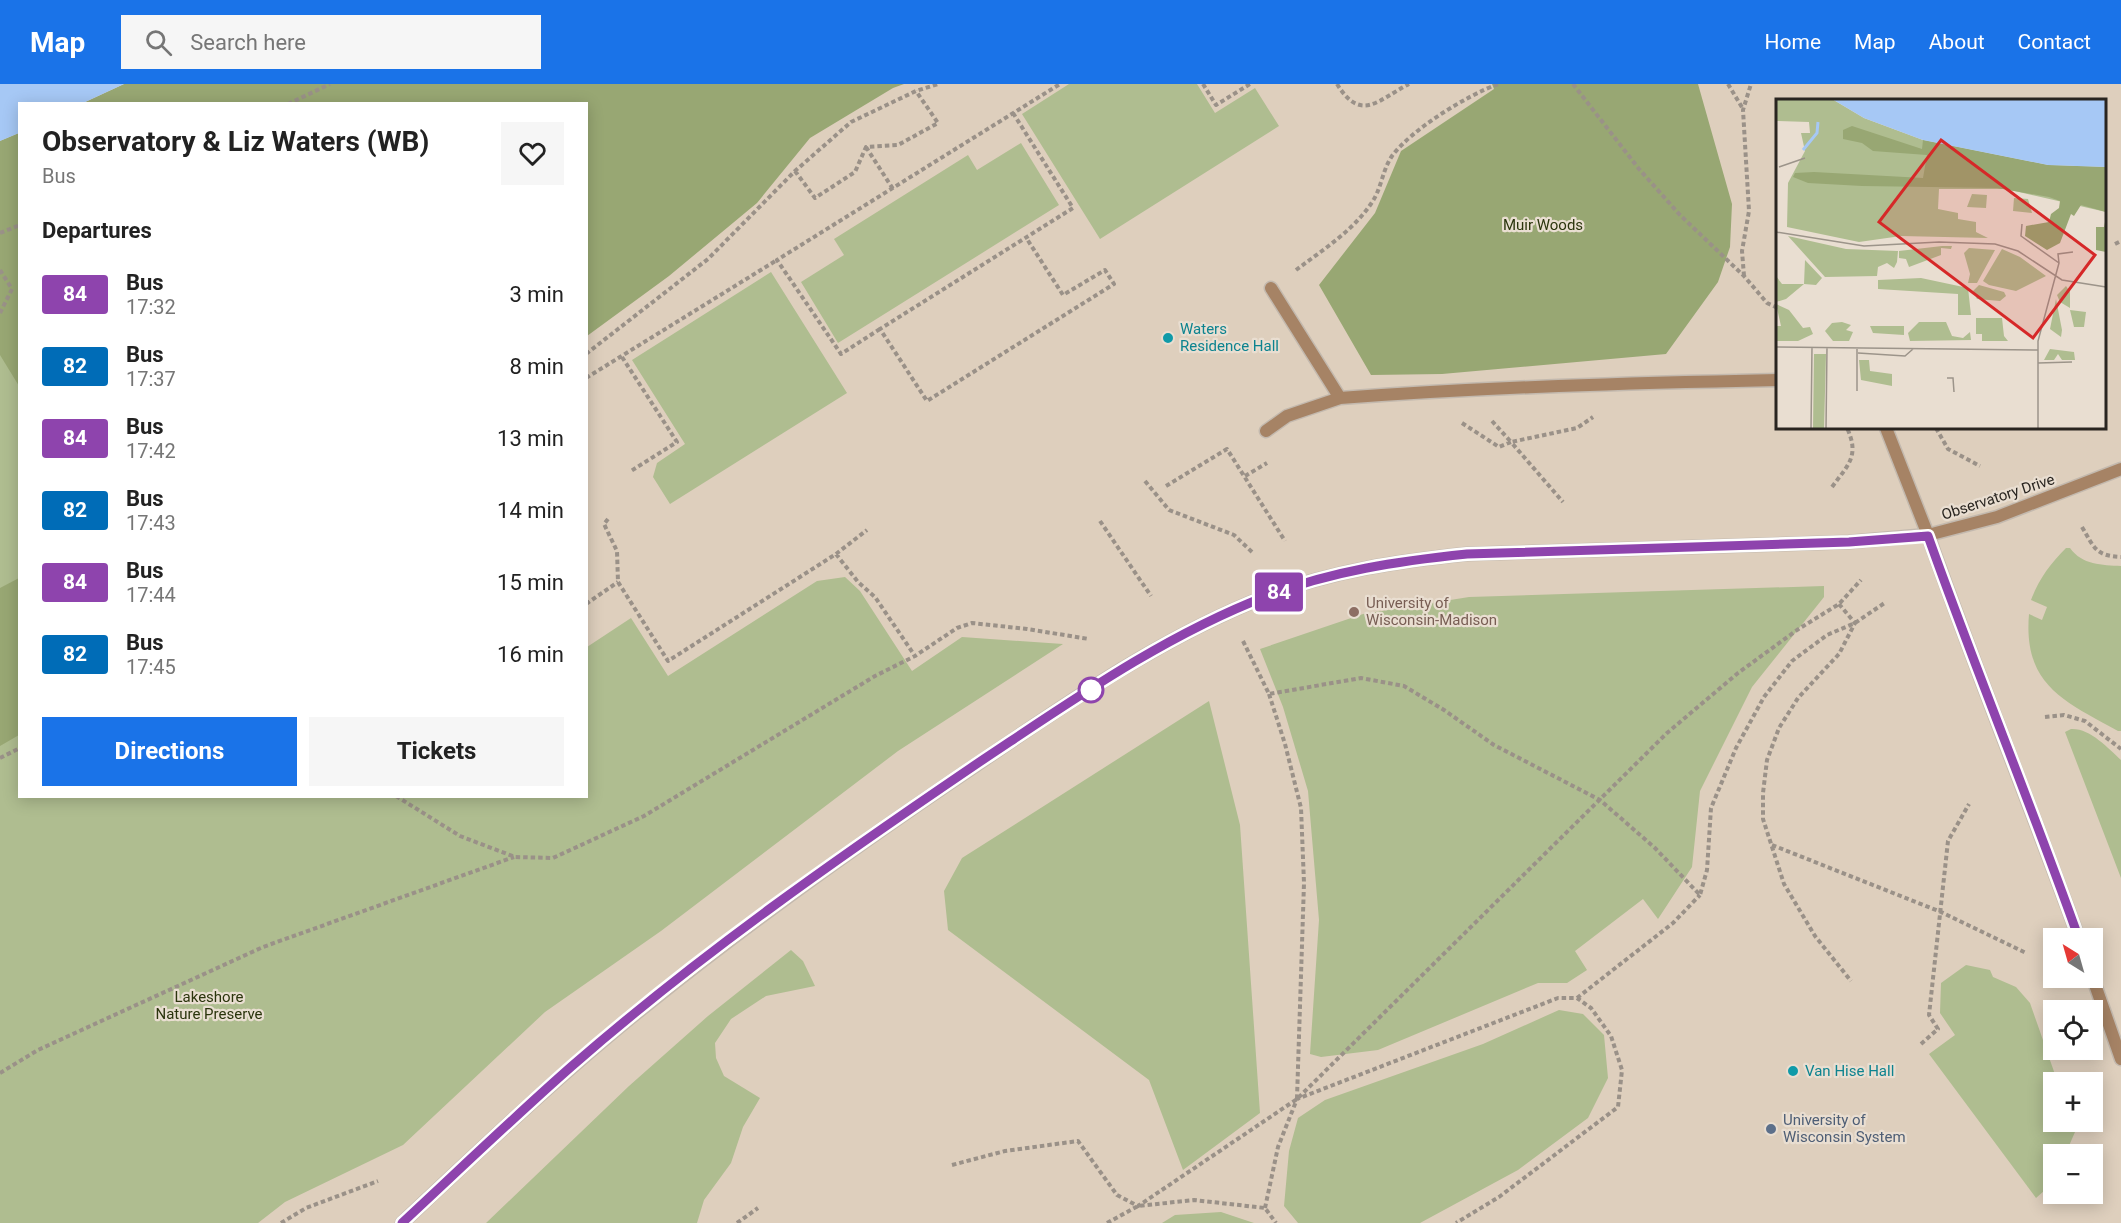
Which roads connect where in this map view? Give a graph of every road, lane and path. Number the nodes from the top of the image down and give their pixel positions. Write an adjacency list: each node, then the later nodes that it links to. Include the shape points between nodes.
1 (330, 84): 13 (path)
2 (938, 84): 12 (path)
3 (1059, 84): 15 (path)
4 (1203, 84): 5 (path, via 1216,105)
5 (1250, 84)
6 (1337, 84): 7 (path, via 1356,105 1371,106)
7 (1409, 84)
8 (1498, 84): 27 (path, via 1479,91 1414,133 1384,168 1375,198 1346,233)
9 (1574, 84): 26 (path, via 1639,169)
10 (1728, 84): 14 (path)
11 (1751, 84): 14 (path)
12 (916, 91): 16 (path, via 938,123 898,145); 17 (path, via 851,122)
13 (292, 102)
14 (1743, 110): 26 (path, via 1749,212 1742,251)
15 (1013, 113): 18 (path); 21 (path, via 1073,208)
16 (866, 147): 17 (path, via 855,172 815,198); 18 (path)
17 (795, 171): 31 (path, via 708,259)
18 (893, 189): 24 (path)
19 (18, 226): 20 (path)
20 (0, 233)
21 (1027, 238): 30 (path); 30 (path, via 1063,295 1105,270 1114,284 927,401)
22 (2121, 241): 23 (path)
23 (2115, 244)
24 (777, 260): 30 (path, via 841,354); 32 (path)
25 (0, 270): 29 (path, via 12,289)
26 (1744, 276): 28 (path, via 1767,303)
27 (1271, 288): 35 (street)
28 (1776, 307)
29 (0, 313)
30 (880, 329)
31 (588, 352)
32 (622, 357): 33 (path); 46 (path, via 677,442)
33 (588, 377)
34 (1776, 380): 35 (street, via 1589,384)
35 (1340, 398): 42 (street, via 1287,416)
36 (1597, 415): 43 (path, via 1577,428)
37 (1456, 419): 43 (path, via 1498,447)
38 (1847, 429): 51 (path, via 1852,439 1852,459)
39 (1886, 429): 57 (street)
40 (1937, 429): 44 (path, via 1948,449)
41 (1498, 430): 43 (path)
42 (1266, 431)
43 (1511, 442): 52 (path)
44 (1980, 466)
45 (2121, 469): 57 (street, Observatory Drive, via 1997,517)
46 (631, 471)
47 (1252, 472): 48 (path)
48 (1245, 476): 50 (path, via 1227,449); 58 (path)
49 (1145, 482): 59 (path, via 1169,510 1234,535)
50 (1166, 486)
51 (1832, 488)
52 (1563, 502)
53 (608, 519): 63 (path, via 604,524 617,550)
54 (1100, 521): 64 (path)
55 (2082, 526): 61 (path, via 2095,548 2106,556)
56 (867, 530): 60 (path)
57 (1928, 536): 86 (street); 101 (street, Observatory Drive, via 1467,554 1411,560 1346,571 1268,595 1218,617 1167,643 1026,731 780,900 572,1066)
58 (1285, 541)
59 (1252, 552)
60 (836, 554): 63 (path, via 668,661); 71 (path, via 876,597)
61 (2121, 557)
62 (1861, 580): 67 (path)
63 (618, 582): 66 (path)
64 (1151, 596)
65 (1886, 602): 68 (path)
66 (588, 603)
67 (1839, 604): 68 (path); 80 (path, via 1738,672 1667,733)
68 (1855, 623): 82 (path, via 1839,654 1798,698 1779,728 1767,760 1763,819); 84 (path, via 1827,635 1792,661 1764,697 1736,748 1711,808 1707,870)
69 (1089, 639): 71 (path, via 972,623 957,628)
70 (1243, 641): 72 (path)
71 (915, 656): 83 (path, via 875,676 644,816 553,858)
72 (1269, 694): 80 (path, via 1361,678 1404,686 1494,745); 94 (path, via 1300,808 1304,883)
73 (2045, 717): 75 (path, via 2064,715 2085,721)
74 (2121, 742): 75 (path)
75 (2115, 743): 77 (path)
76 (18, 749): 78 (path)
77 (2121, 749)
78 (0, 758)
79 (399, 798): 83 (path, via 460,836)
80 (1600, 800): 84 (path, via 1655,848); 94 (path)
81 (1969, 804): 85 (path, via 1948,841)
82 (1772, 845): 85 (path); 88 (path, via 1784,884 1815,936)
83 (515, 857): 93 (path, via 263,947 38,1050)
84 (1700, 895): 90 (path, via 1673,923)
85 (1941, 912): 87 (path); 91 (path, via 1929,1015 1938,1029)
86 (2075, 928)
87 (2026, 952)
88 (1851, 981)
89 (2096, 988): 92 (street)
90 (1576, 998): 94 (path, via 1558,998); 105 (path, via 1591,1008 1611,1036 1622,1070 1618,1107 1499,1197)
91 (1922, 1044)
92 (2121, 1059)
93 (0, 1073)
94 (1297, 1099): 97 (path); 99 (path, via 1278,1147)
95 (952, 1166): 97 (path, via 1005,1151 1078,1142 1117,1195)
96 (378, 1181): 100 (path, via 306,1208)
97 (1138, 1206): 99 (path, via 1194,1200); 103 (path)
98 (758, 1208): 102 (path)
99 (1265, 1208): 104 (path)
100 (281, 1223)
101 (402, 1223)
102 (737, 1223)
103 (1107, 1223)
104 (1276, 1223)
105 (1456, 1223)

